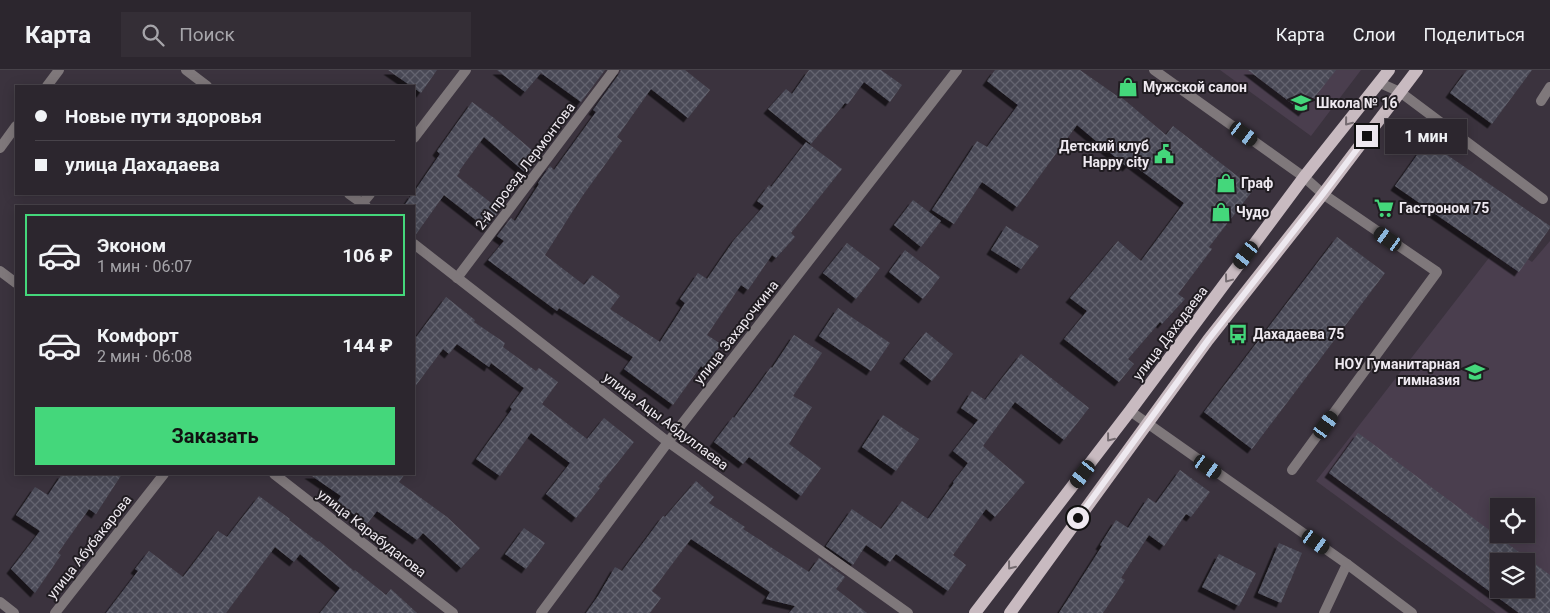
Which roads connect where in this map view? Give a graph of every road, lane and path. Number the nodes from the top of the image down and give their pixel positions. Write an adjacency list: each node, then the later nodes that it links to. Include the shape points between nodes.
1 (59, 70): 10 (street)
2 (186, 70): 11 (street)
3 (466, 70): 16 (street)
4 (614, 70): 25 (street, 2-й проезд Лермонтова)
5 (957, 70): 29 (street, улица Захарочкина)
6 (1154, 70): 18 (street)
7 (1389, 70): 9 (main road, улица Дахадаева)
8 (1417, 70): 13 (main road)
9 (1380, 82): 13 (street); 18 (main road, улица Дахадаева, one-way to 18)
10 (48, 85)
11 (207, 85)
12 (1550, 88): 14 (street)
13 (1400, 92): 19 (main road); 21 (street)
14 (1541, 101)
15 (15, 127): 17 (street)
16 (415, 137)
17 (0, 148)
18 (1304, 177): 19 (street); 27 (main road, улица Дахадаева, one-way to 27)
19 (1323, 194): 28 (main road, via 1208,340); 30 (street, via 1437,272)
20 (350, 195): 22 (street)
21 (1543, 199)
22 (363, 205)
23 (415, 245): 25 (street, улица Ацы Абдуллаева)
24 (0, 271): 26 (street)
25 (457, 278): 29 (street, улица Ацы Абдуллаева)
26 (15, 282)
27 (1130, 411): 28 (street); 40 (main road, улица Дахадаева, one-way to 40)
28 (1147, 424): 33 (street); 41 (main road)
29 (668, 442): 38 (street, улица Захарочкина); 39 (street, улица Ацы Абдуллаева)
30 (1292, 470)
31 (163, 475): 36 (street, улица Абубакарова)
32 (275, 475): 37 (street, улица Карабудагова)
33 (1347, 564): 42 (street); 43 (street)
34 (0, 602): 35 (street)
35 (14, 613)
36 (55, 613)
37 (453, 613)
38 (542, 613)
39 (908, 613)
40 (975, 613)
41 (1010, 613)
42 (1324, 613)
43 (1412, 613)

